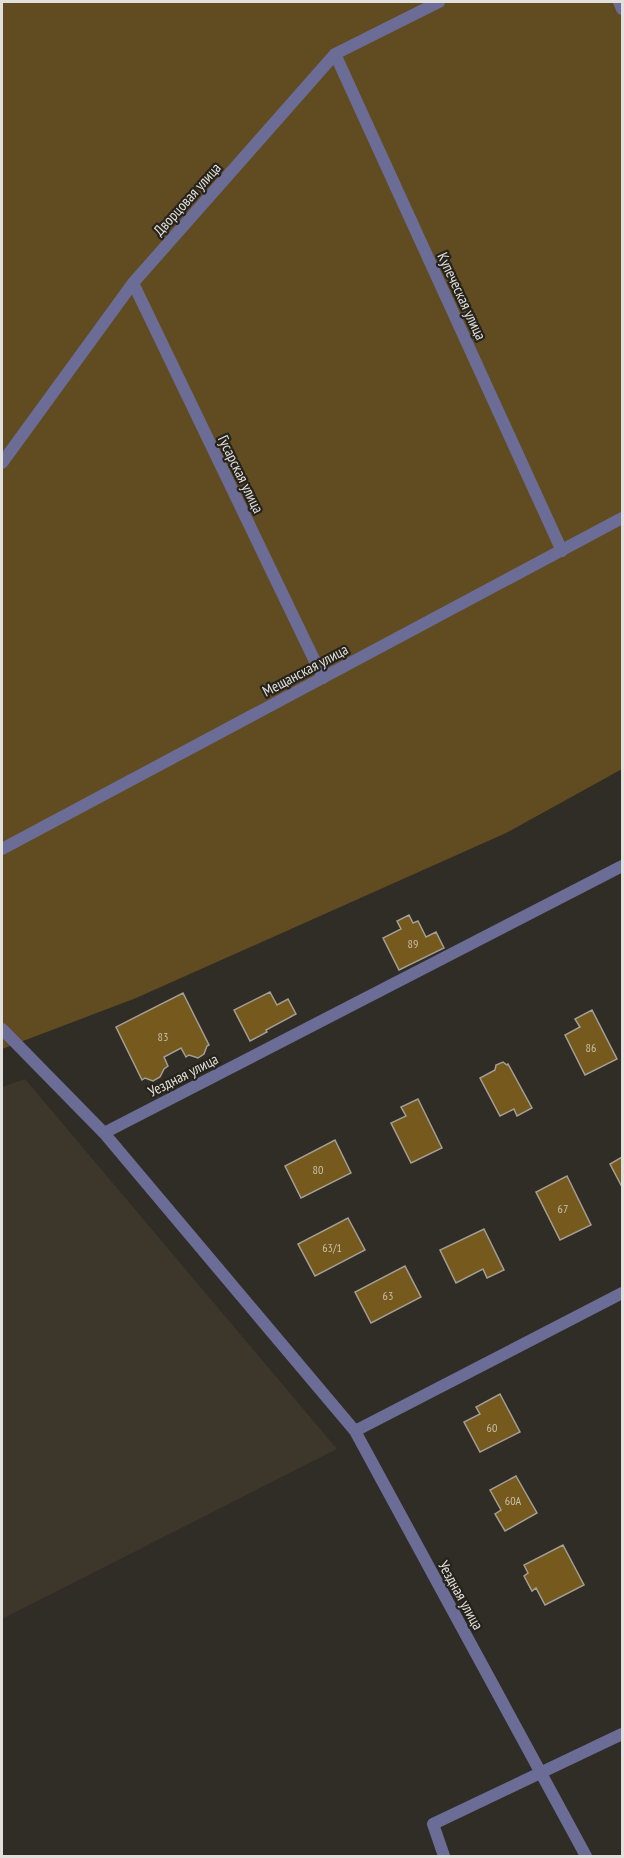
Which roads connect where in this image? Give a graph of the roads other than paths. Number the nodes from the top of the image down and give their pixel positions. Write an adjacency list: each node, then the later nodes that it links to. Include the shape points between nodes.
1 (439, 2): 4 (street, Дворцовая улица)
2 (619, 2): 3 (street)
3 (622, 9)
4 (335, 54): 5 (street, Дворцовая улица); 8 (street, Купеческая улица)
5 (133, 283): 6 (street, Дворцовая улица); 9 (street, Гусарская улица)
6 (2, 463)
7 (622, 518): 8 (street, Мещанская улица)
8 (562, 551): 9 (street, Мещанская улица)
9 (323, 678): 10 (street, Мещанская улица)
10 (2, 849)
11 (622, 866): 13 (street, Уездная улица)
12 (2, 1029): 13 (street)
13 (104, 1133): 15 (street, Уездная улица)
14 (622, 1293): 15 (street)
15 (355, 1431): 17 (street, Уездная улица)
16 (622, 1734): 17 (street)
17 (541, 1773): 18 (street, via 433,1824); 19 (street, Уездная улица)
18 (444, 1857)
19 (586, 1857)

